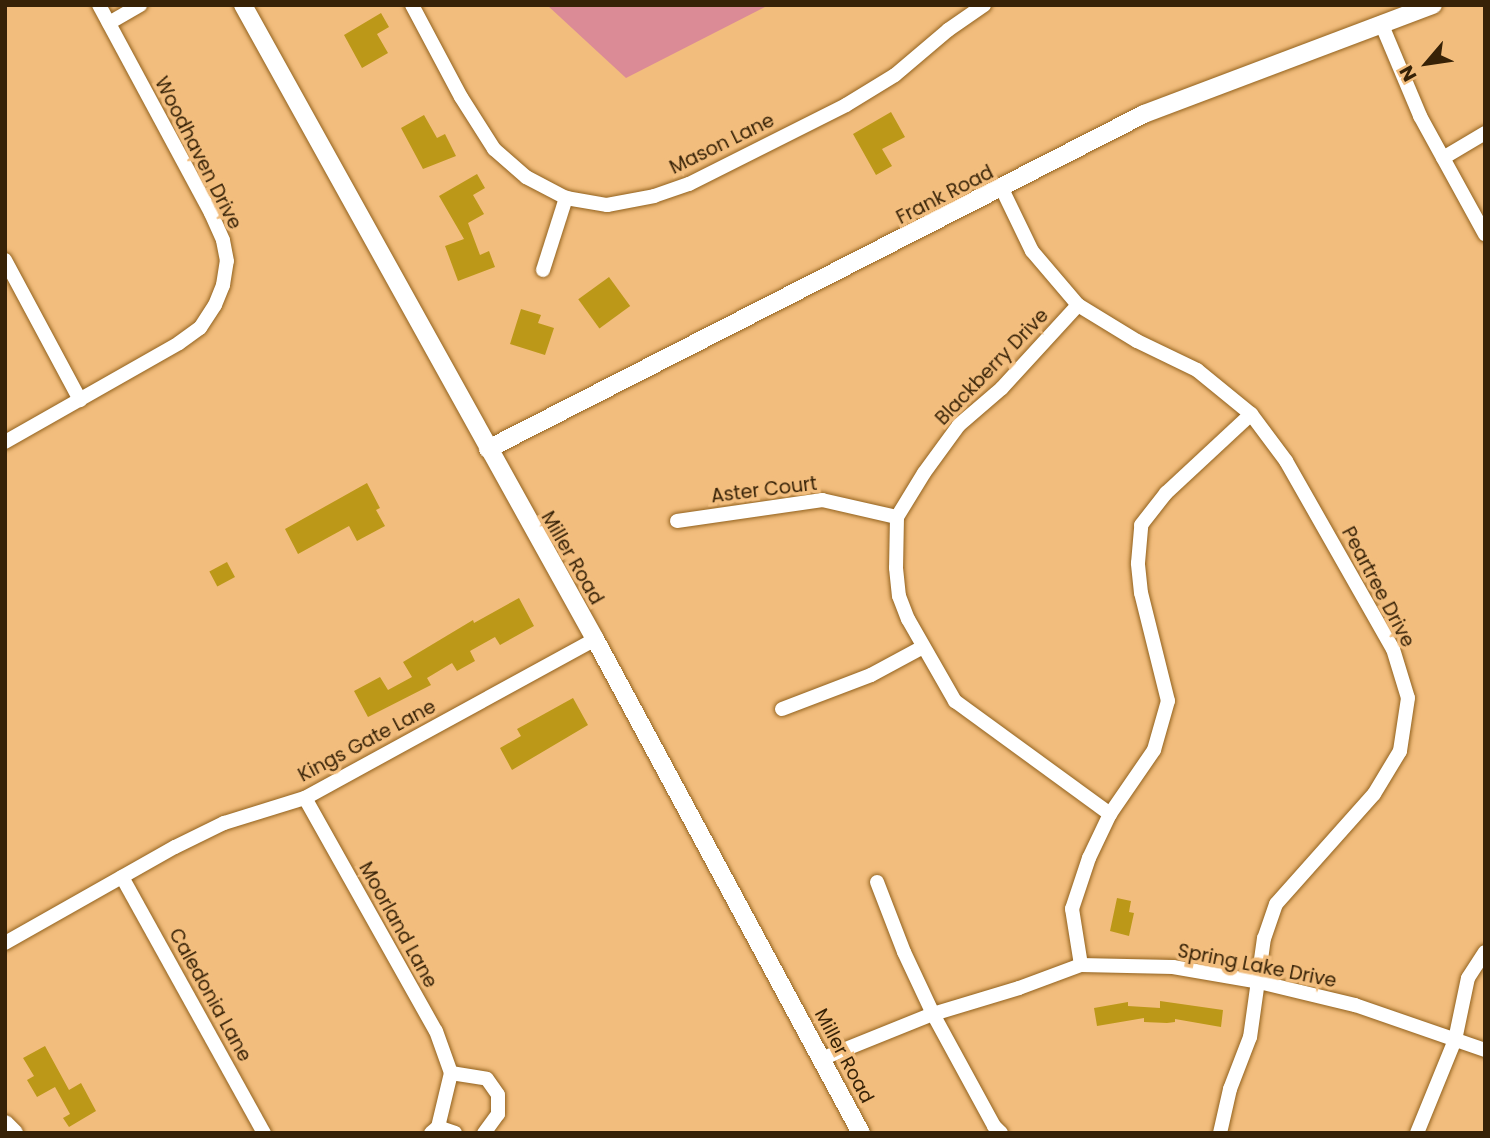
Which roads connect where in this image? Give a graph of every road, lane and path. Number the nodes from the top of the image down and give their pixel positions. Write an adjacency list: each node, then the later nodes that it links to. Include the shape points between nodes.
1 (99, 5): 7 (street, Woodhaven Drive)
2 (140, 5): 7 (street)
3 (243, 5): 20 (street, Miller Road)
4 (412, 5): 12 (street, Mason Lane, via 495,149 526,177)
5 (984, 5): 12 (street, Mason Lane, via 895,75 846,105 689,184 607,205)
6 (1433, 5): 8 (street, Frank Road)
7 (109, 23): 17 (street, Woodhaven Drive, via 211,214 227,261 215,305 200,328)
8 (1381, 23): 10 (street); 11 (street, Frank Road, via 1144,114)
9 (1485, 133): 10 (street)
10 (1443, 159): 13 (street)
11 (1002, 189): 16 (street, Peartree Drive, via 1032,251); 20 (street, Frank Road)
12 (566, 198): 15 (street)
13 (1485, 234)
14 (5, 260): 17 (street)
15 (543, 270)
16 (1078, 305): 18 (street, Peartree Drive, via 1197,370); 21 (street, Blackberry Drive, via 1003,388 959,425)
17 (80, 400): 19 (street, Woodhaven Drive)
18 (1251, 415): 27 (street, via 1166,492 1140,525 1141,593 1167,701 1154,750); 33 (street, Peartree Drive, via 1286,461 1393,649 1408,698 1399,751 1374,794 1276,904 1264,938)
19 (5, 442)
20 (488, 450): 23 (street, Miller Road)
21 (897, 517): 22 (street, Aster Court, via 822,500); 24 (street, via 900,596)
22 (677, 521)
23 (594, 639): 26 (street, Kings Gate Lane); 37 (street, Miller Road)
24 (923, 647): 25 (street, via 871,676); 27 (street, via 955,701)
25 (782, 709)
26 (305, 797): 28 (street, Kings Gate Lane, via 224,823); 38 (street, Moorland Lane, via 436,1031)
27 (1110, 814): 32 (street, via 1072,909)
28 (122, 877): 30 (street, Kings Gate Lane); 42 (street, Caledonia Lane)
29 (877, 882): 34 (street)
30 (5, 943)
31 (1485, 951): 35 (street, via 1468,978)
32 (1081, 965): 33 (street, Spring Lake Drive, via 1173,967); 34 (street, Spring Lake Drive)
33 (1259, 982): 35 (street, Spring Lake Drive, via 1355,1005); 47 (street, Peartree Drive, via 1250,1037 1230,1089)
34 (933, 1014): 37 (street, Spring Lake Drive); 46 (street)
35 (1455, 1040): 36 (street, Spring Lake Drive); 48 (street)
36 (1485, 1050)
37 (821, 1059): 45 (street, Miller Road)
38 (451, 1073): 40 (street); 44 (street, via 487,1079 498,1095 498,1114)
39 (5, 1124): 41 (street)
40 (435, 1130): 43 (street)
41 (15, 1133)
42 (264, 1133)
43 (455, 1133)
44 (484, 1133)
45 (861, 1133)
46 (1001, 1133)
47 (1220, 1133)
48 (1417, 1133)

